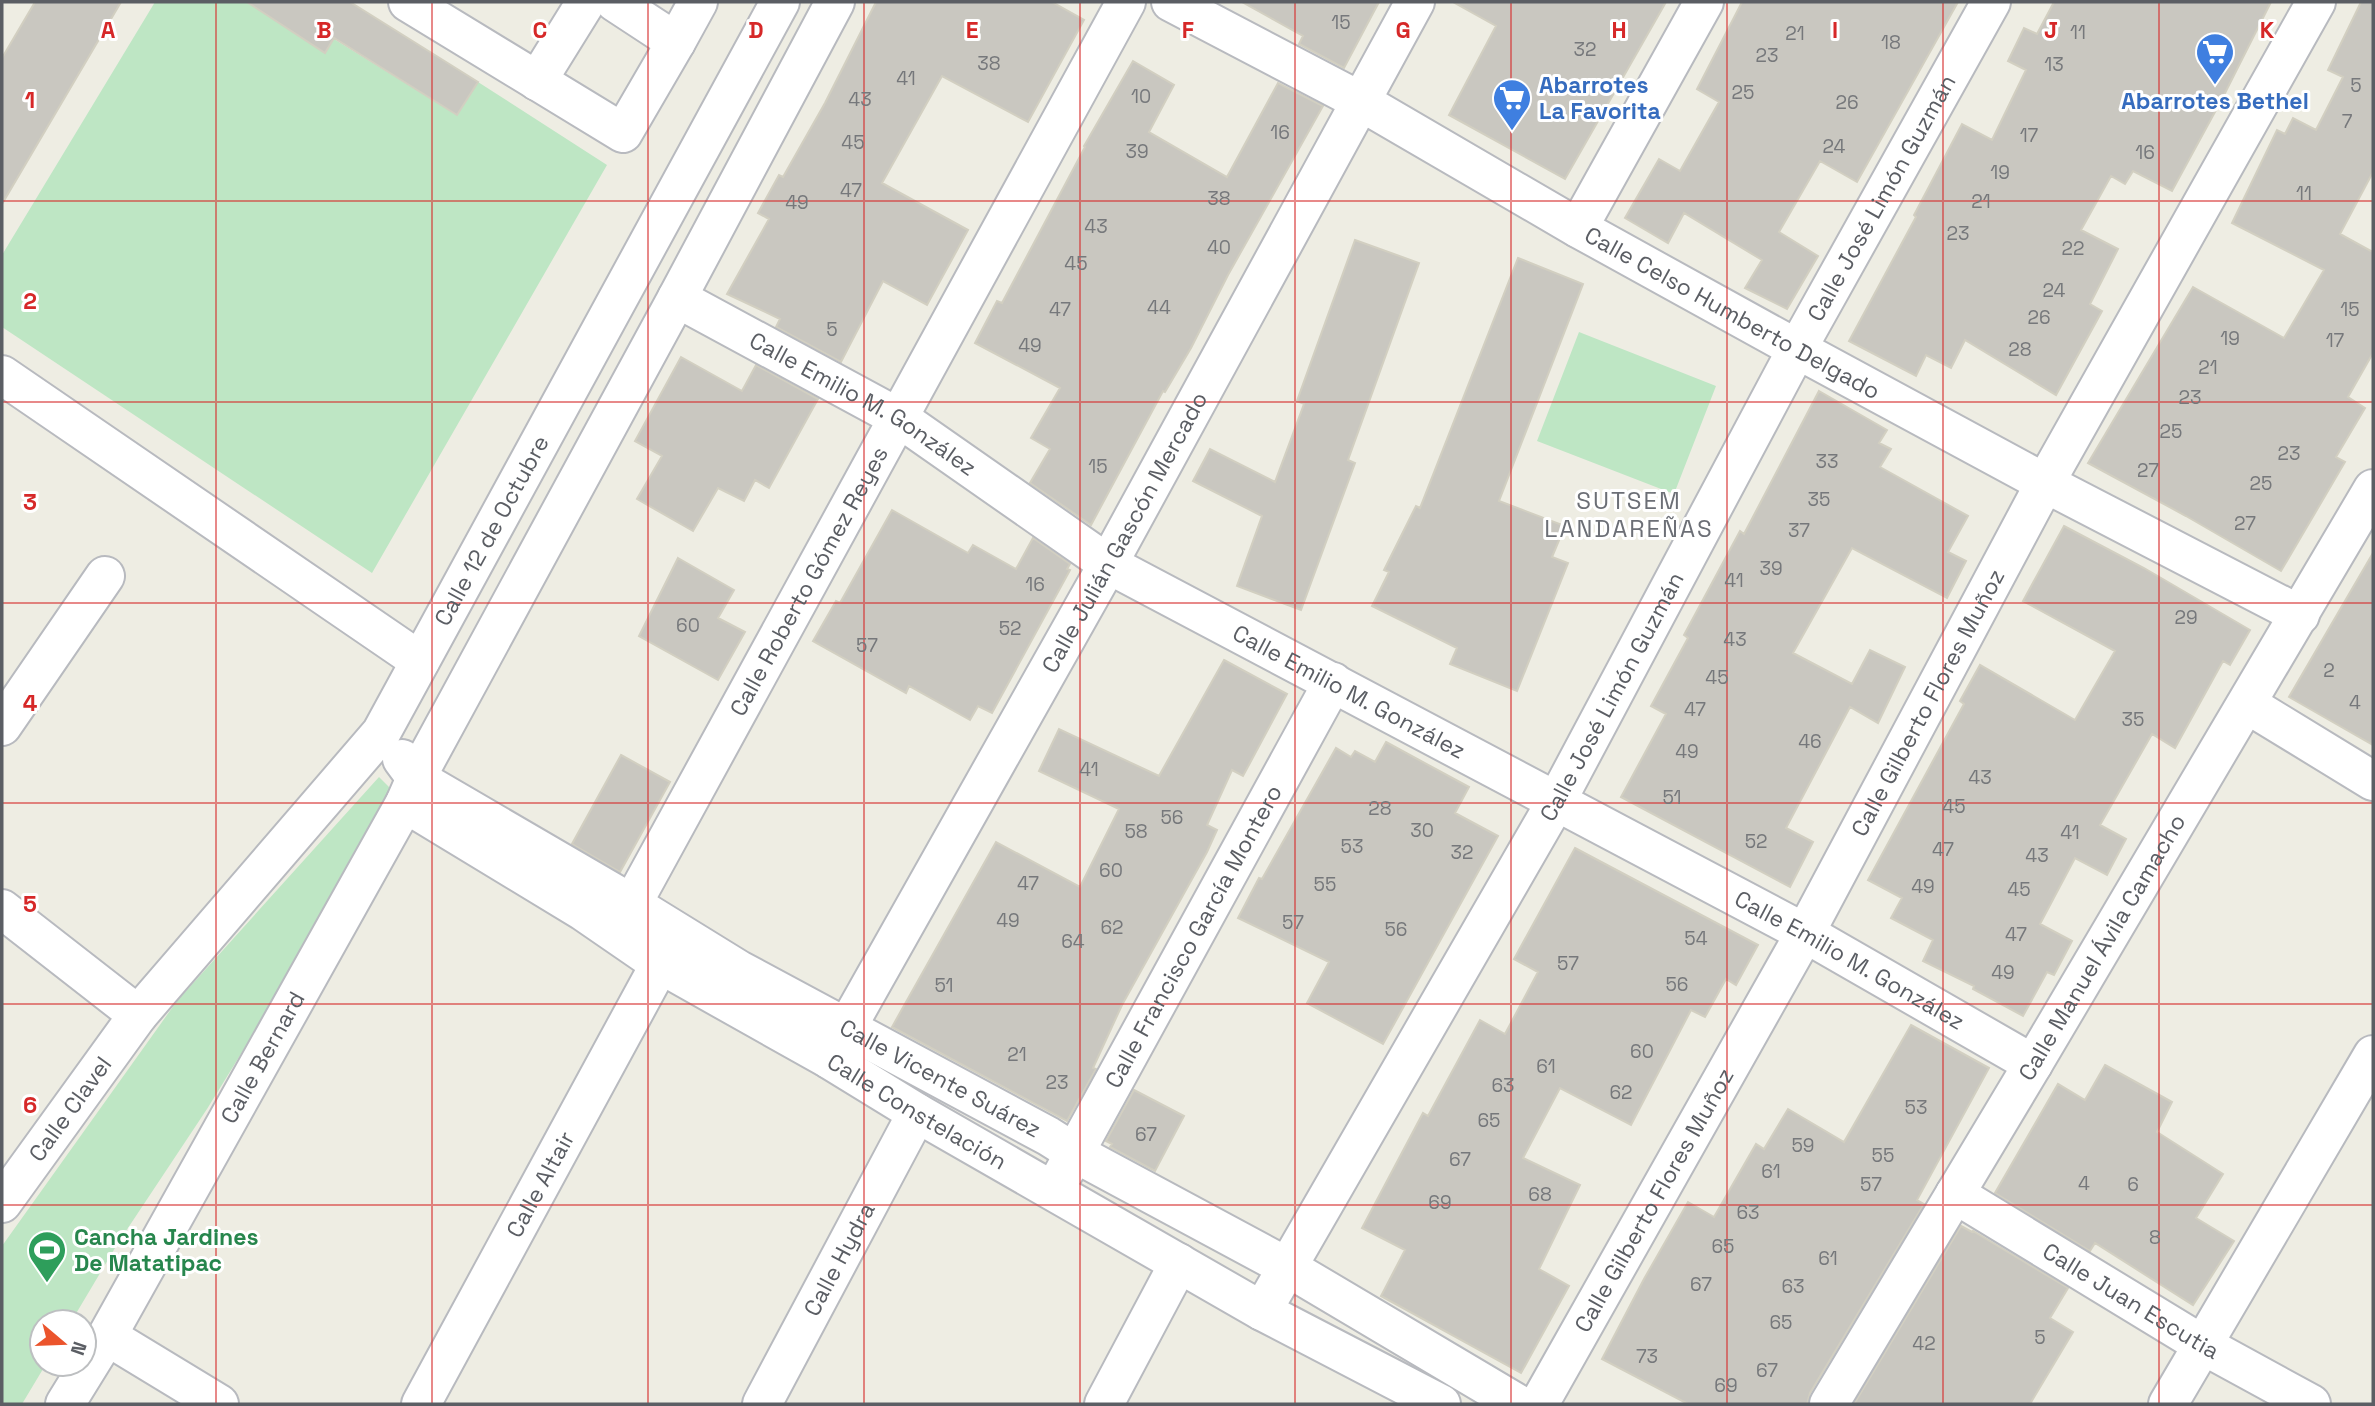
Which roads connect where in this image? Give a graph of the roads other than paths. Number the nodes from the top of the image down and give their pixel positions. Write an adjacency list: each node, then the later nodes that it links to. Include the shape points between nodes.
1 (408, 2): 14 (street)
2 (586, 2): 14 (street)
3 (615, 2): 13 (street)
4 (698, 2): 13 (street)
5 (780, 2): 26 (street, Calle 12 de Octubre)
6 (835, 2): 17 (street)
7 (1125, 2): 20 (street, Calle Roberto Gómez Reyes)
8 (1171, 2): 15 (street, Calle Celso Humberto Delgado)
9 (1415, 2): 15 (street, Calle Julián Gascón Mercado)
10 (1704, 2): 16 (street)
11 (1991, 2): 18 (street, Calle José Limón Guzmán)
12 (2316, 2): 21 (street, Calle Gilberto Flores Muñoz)
13 (676, 42): 14 (street, via 623,133)
14 (537, 81)
15 (1360, 101): 16 (street, Calle Celso Humberto Delgado); 23 (street, Calle Julián Gascón Mercado)
16 (1578, 228): 18 (street, Calle Celso Humberto Delgado)
17 (677, 298): 20 (street, Calle Emilio M. González); 32 (street)
18 (1797, 349): 21 (street, Calle Celso Humberto Delgado); 33 (street, Calle José Limón Guzmán)
19 (2, 375): 26 (street)
20 (899, 418): 23 (street, Calle Emilio M. González); 35 (street, Calle Roberto Gómez Reyes)
21 (2046, 483): 25 (street, Calle Celso Humberto Delgado); 37 (street, Calle Gilberto Flores Muñoz)
22 (2373, 489): 25 (street, Calle Manuel Ávila Camacho)
23 (1108, 564): 27 (street, Calle Emilio M. González); 41 (street, Calle Julián Gascón Mercado)
24 (105, 576): 29 (street)
25 (2300, 615): 28 (street, Calle Manuel Ávila Camacho)
26 (420, 661): 30 (street, Calle 12 de Octubre)
27 (1333, 682): 33 (street, Calle Emilio M. González); 46 (street, Calle Francisco García Montero)
28 (2247, 704): 31 (street); 44 (street, Calle Manuel Ávila Camacho)
29 (2, 726)
30 (381, 733): 32 (street, Calle Vicente Suárez); 40 (street, Calle 12 de Octubre)
31 (2373, 781)
32 (410, 791): 34 (street, Calle Vicente Suárez); 53 (street, Calle Bernard)
33 (1557, 800): 37 (street, Calle Emilio M. González); 51 (street, Calle José Limón Guzmán)
34 (590, 898): 35 (street, Calle Vicente Suárez); 38 (street, Calle Constelación)
35 (632, 904): 39 (street, Calle Vicente Suárez)
36 (2, 909): 40 (street)
37 (1805, 933): 44 (street, Calle Emilio M. González); 62 (street, Calle Gilberto Flores Muñoz)
38 (660, 964): 39 (street, Calle Constelación); 58 (street, Calle Altair)
39 (732, 985): 41 (street, Calle Vicente Suárez); 43 (street, Calle Constelación)
40 (138, 1015): 49 (street, Calle Clavel)
41 (847, 1027): 43 (street, Calle Julián Gascón Mercado); 46 (street, Calle Vicente Suárez)
42 (2373, 1055): 54 (street)
43 (829, 1059): 45 (street, Calle Constelación)
44 (2033, 1064): 48 (street, Calle Manuel Ávila Camacho)
45 (917, 1113): 47 (street, Calle Constelación); 59 (street, Calle Hydra)
46 (1075, 1153): 47 (street, Calle Francisco García Montero); 51 (street, Calle Vicente Suárez)
47 (1053, 1191): 50 (street, Calle Constelación)
48 (1955, 1194): 54 (street, Calle Juan Escutia); 63 (street, Calle Manuel Ávila Camacho)
49 (2, 1203)
50 (1179, 1264): 52 (street, Calle Constelación); 60 (street)
51 (1287, 1267): 52 (street, Calle José Limón Guzmán); 61 (street, Calle Vicente Suárez)
52 (1262, 1311): 55 (street, Calle Constelación)
53 (107, 1336): 56 (street, Calle Bernard); 57 (street)
54 (2203, 1345): 64 (street); 65 (street, Calle Juan Escutia)
55 (1435, 1403)
56 (65, 1404)
57 (219, 1404)
58 (421, 1404)
59 (762, 1404)
60 (1104, 1404)
61 (1518, 1404)
62 (1539, 1404)
63 (1829, 1404)
64 (2168, 1404)
65 (2311, 1404)

